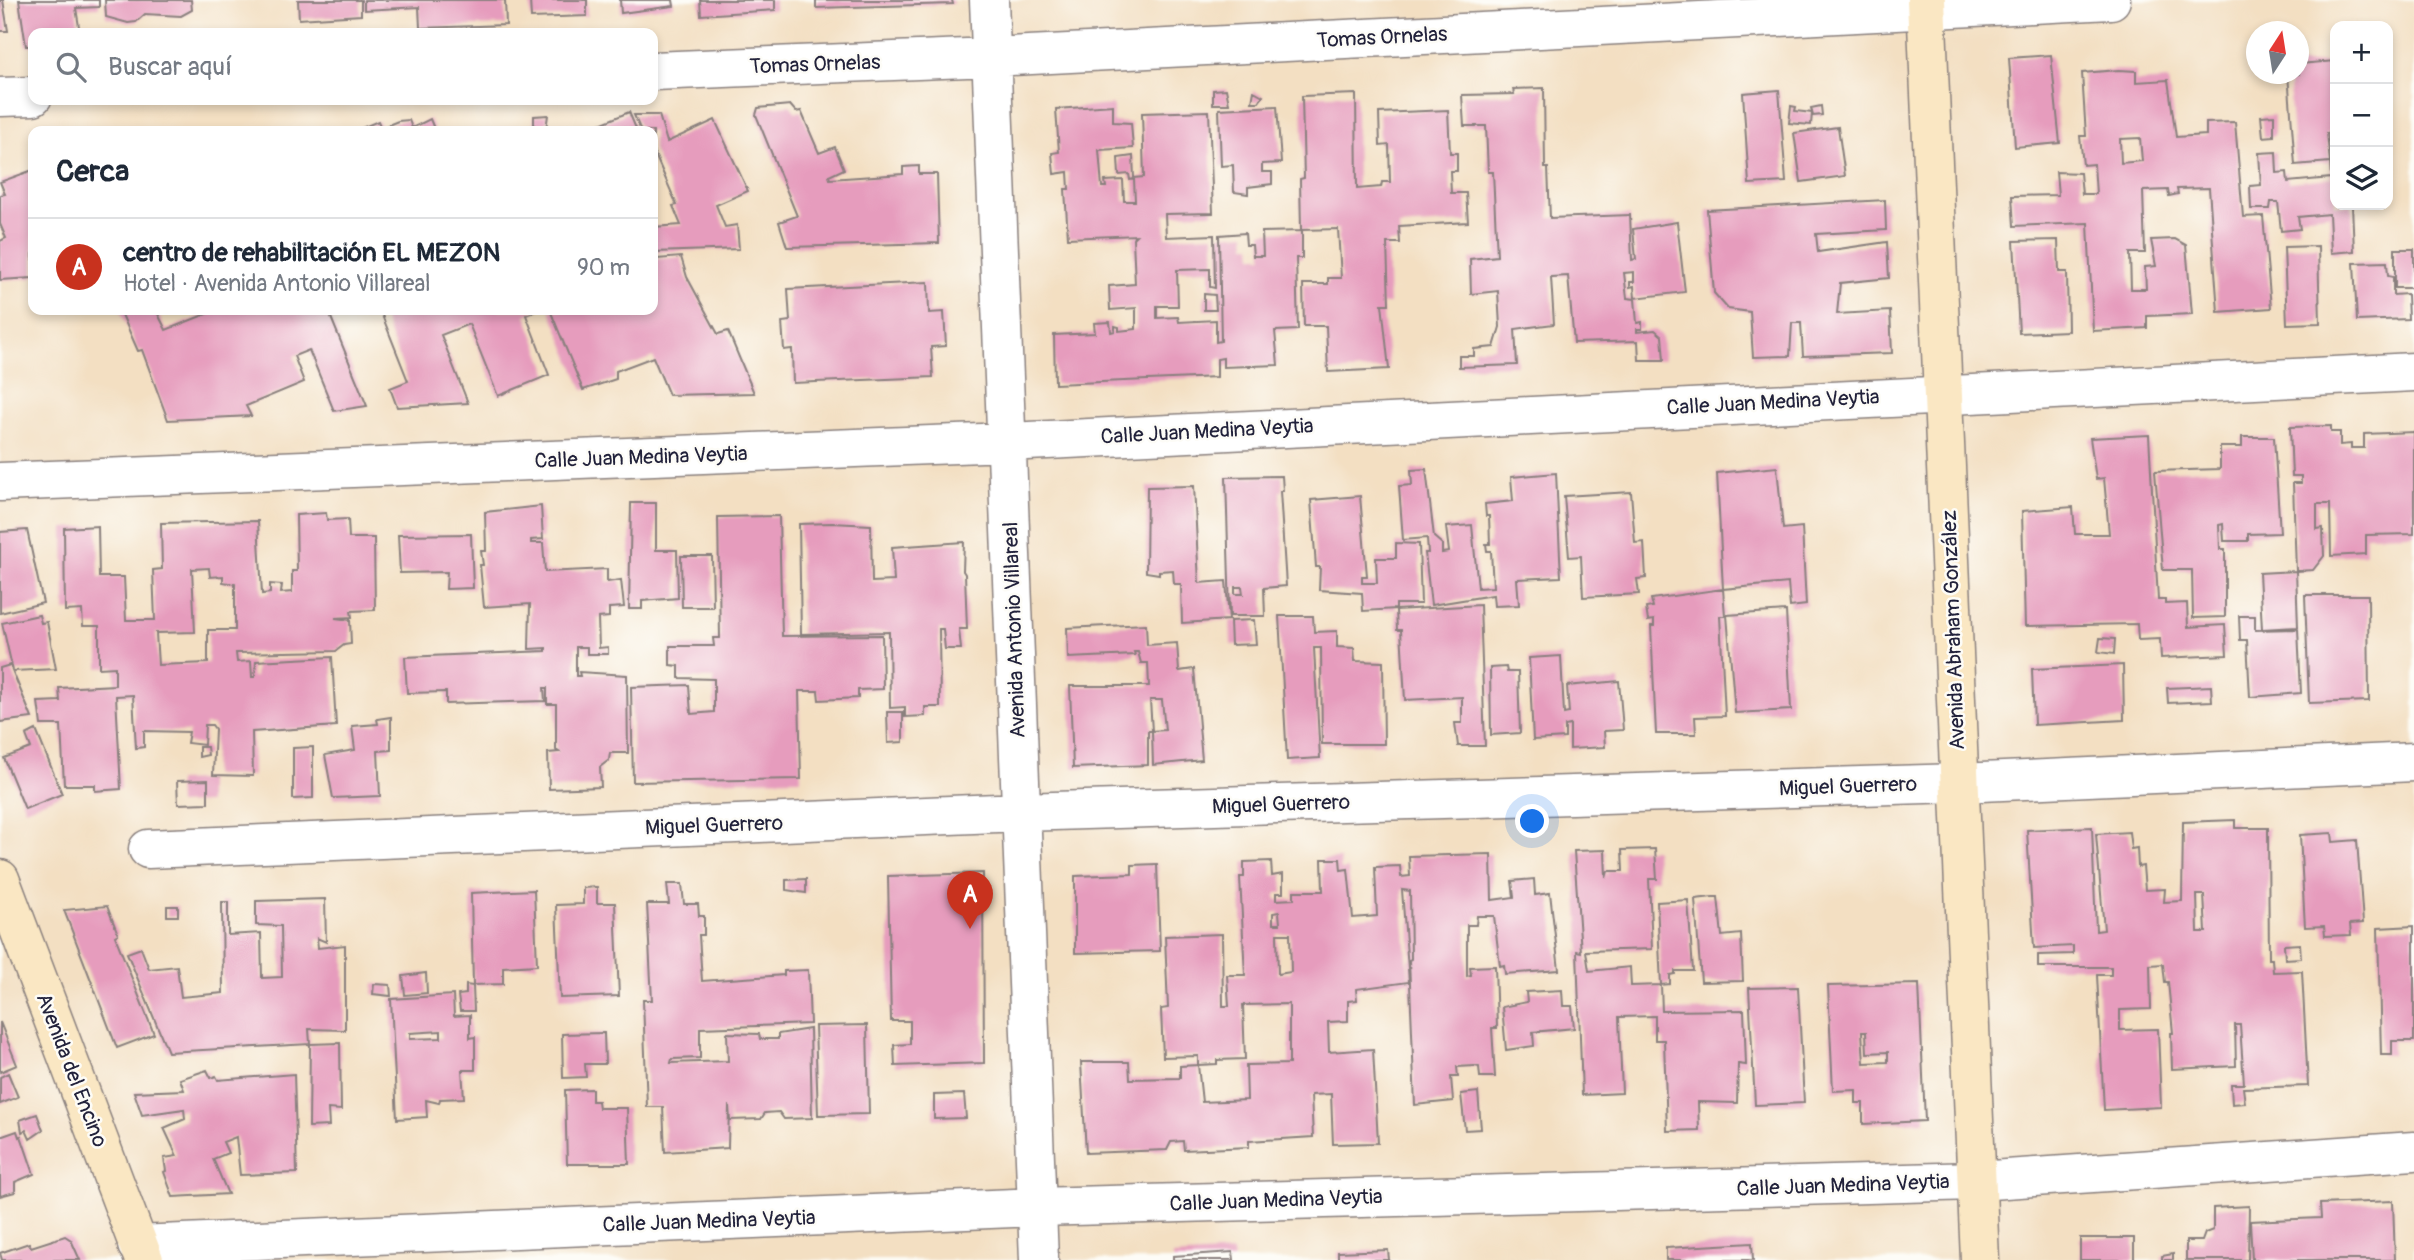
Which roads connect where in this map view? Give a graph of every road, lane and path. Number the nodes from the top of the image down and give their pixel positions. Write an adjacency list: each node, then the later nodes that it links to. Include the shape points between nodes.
1 (989, 0): 4 (street, Avenida Antonio Villareal)
2 (2111, 0): 3 (street, Tomas Ornelas)
3 (1926, 4): 4 (street, Tomas Ornelas); 9 (main road, Avenida Abraham González)
4 (991, 57): 5 (street, Tomas Ornelas); 10 (street, Avenida Antonio Villareal)
5 (658, 71)
6 (28, 96): 7 (street)
7 (0, 97)
8 (2414, 372): 9 (street, Calle Juan Medina Veytia)
9 (1943, 393): 10 (street, Calle Juan Medina Veytia); 13 (main road, Avenida Abraham González)
10 (1007, 442): 11 (street, Calle Juan Medina Veytia); 14 (street, Avenida Antonio Villareal)
11 (0, 482)
12 (2414, 762): 13 (street, Miguel Guerrero)
13 (1959, 783): 14 (street, Miguel Guerrero); 18 (main road, Avenida Abraham González)
14 (1021, 812): 15 (street, Miguel Guerrero); 19 (street, Avenida Antonio Villareal)
15 (148, 849)
16 (0, 879): 20 (main road, Avenida del Encino)
17 (2414, 1150): 18 (street, Calle Juan Medina Veytia)
18 (1976, 1181): 19 (street, Calle Juan Medina Veytia); 22 (main road, Avenida Abraham González)
19 (1037, 1207): 20 (street, Calle Juan Medina Veytia); 21 (street, Avenida Antonio Villareal)
20 (141, 1253)
21 (1039, 1260)
22 (1980, 1260)

